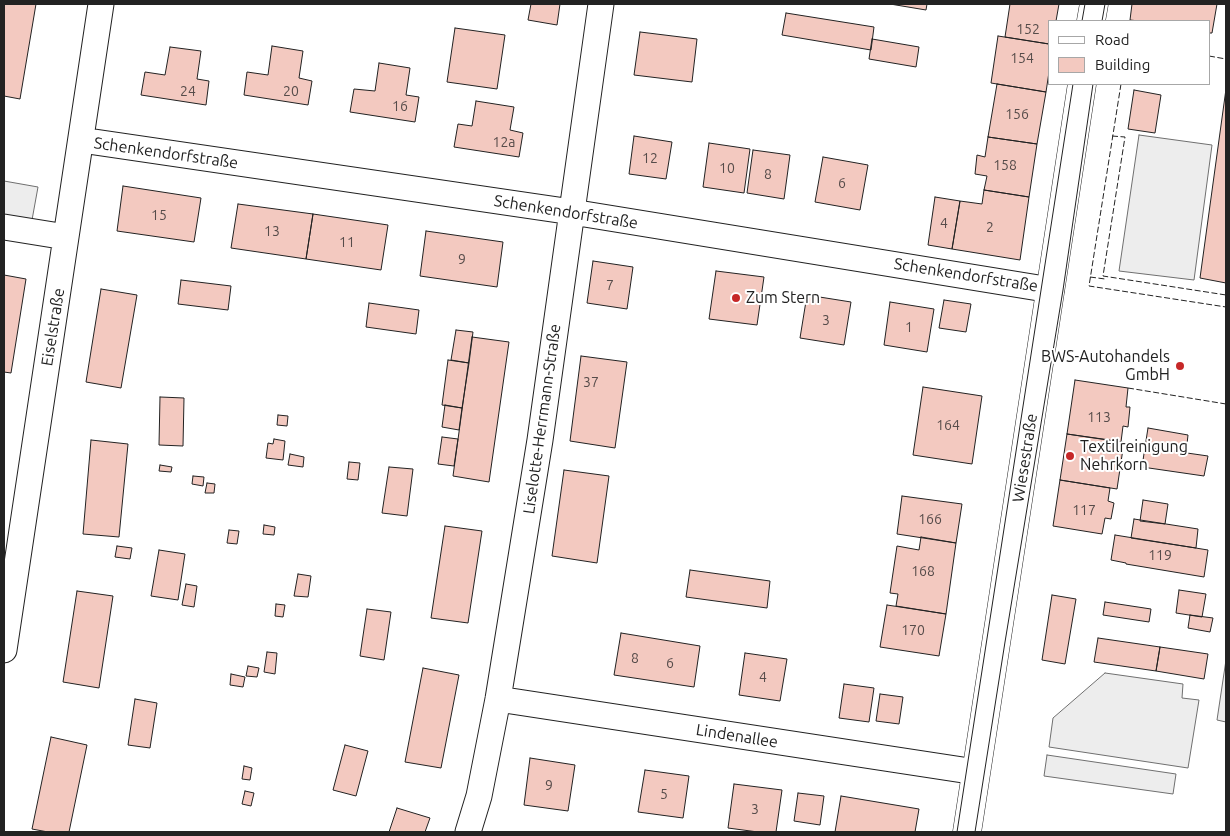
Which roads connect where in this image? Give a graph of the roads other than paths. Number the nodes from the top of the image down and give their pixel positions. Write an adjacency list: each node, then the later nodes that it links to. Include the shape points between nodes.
1 (101, 4): 6 (street, Eiselstraße)
2 (601, 4): 7 (street, Liselotte-Herrmann-Straße)
3 (1094, 4): 4 (street)
4 (1091, 20)
5 (1082, 85): 10 (street, Wiesestraße)
6 (81, 140): 7 (street, Schenkendorfstraße); 9 (street, Eiselstraße)
7 (572, 212): 10 (street, Schenkendorfstraße); 12 (street, Liselotte-Herrmann-Straße, via 540,440)
8 (4, 227): 9 (street)
9 (66, 237): 11 (street, Eiselstraße)
10 (1051, 290): 13 (street, Wiesestraße)
11 (4, 650)
12 (498, 700): 13 (street, Lindenallee); 14 (street, Liselotte-Herrmann-Straße, via 479,796)
13 (976, 772): 15 (street, Wiesestraße)
14 (468, 832)
15 (967, 832)

